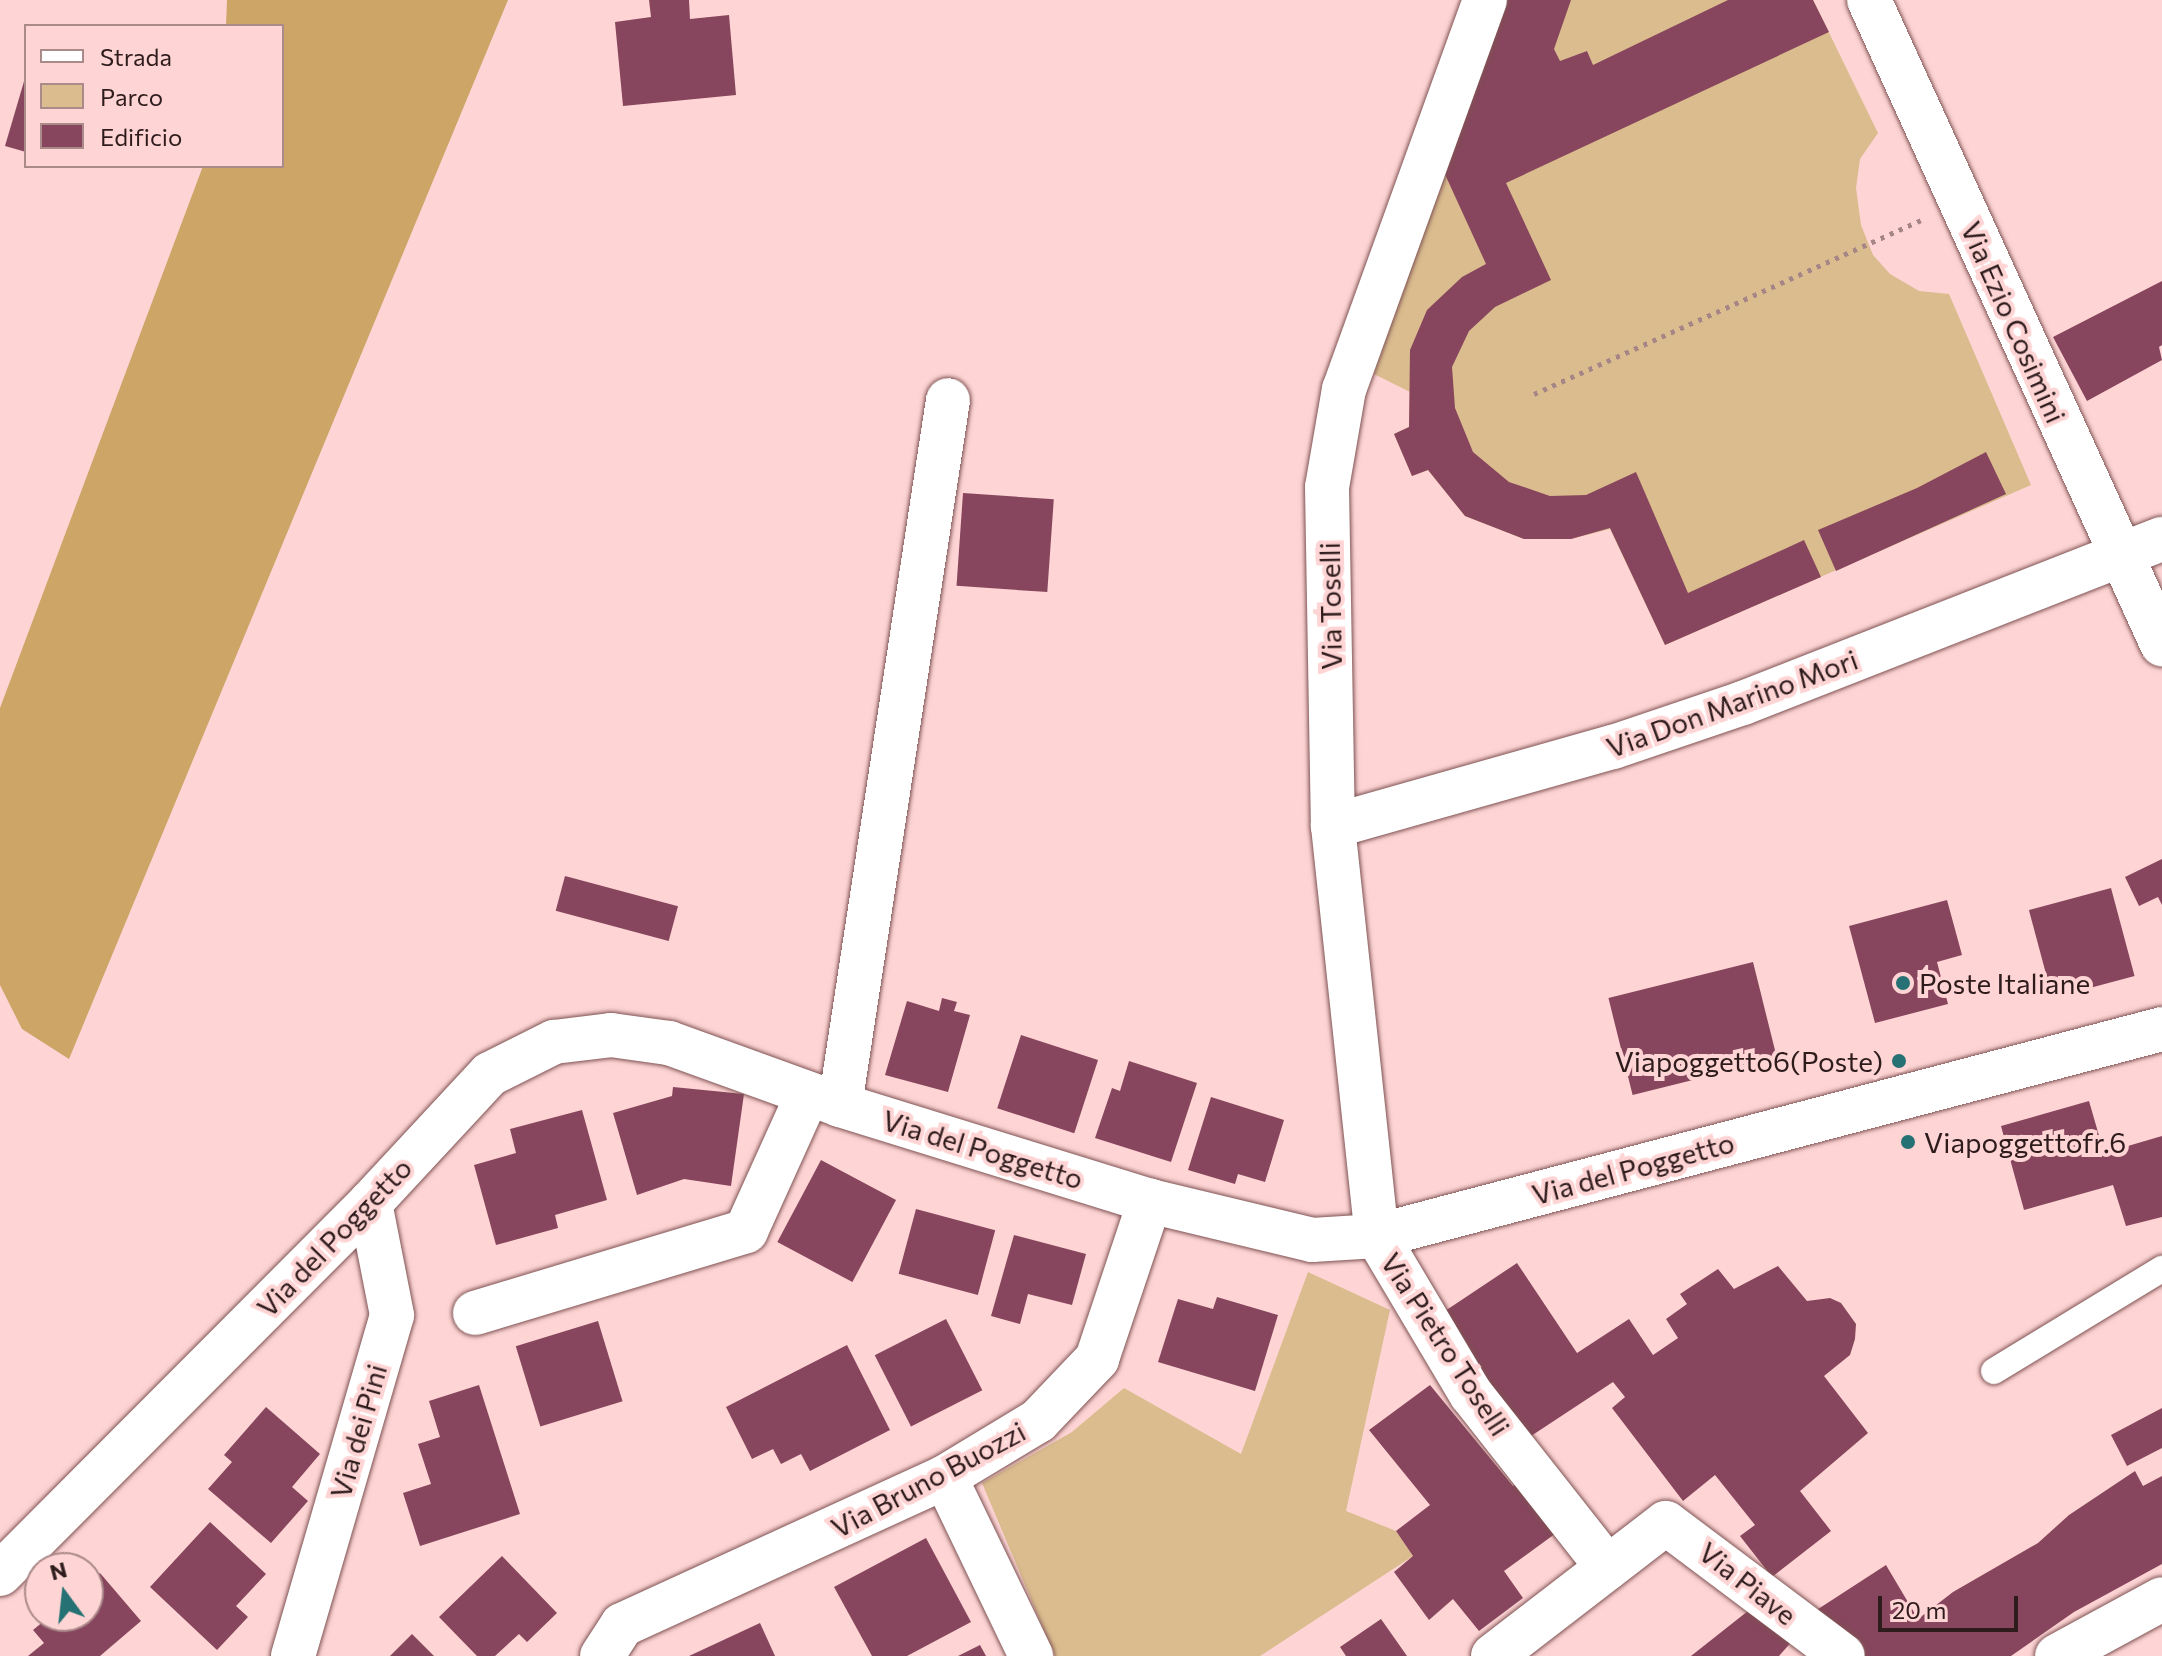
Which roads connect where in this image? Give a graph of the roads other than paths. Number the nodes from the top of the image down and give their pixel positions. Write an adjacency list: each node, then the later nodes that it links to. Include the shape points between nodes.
1 (1485, 0): 7 (street, Via Toselli, via 1344,389 1327,487)
2 (1869, 0): 5 (street, Via Ezio Cosimini)
3 (948, 400): 9 (street)
4 (2162, 539): 5 (street, Via Don Marino Mori)
5 (2122, 557): 6 (street, Via Ezio Cosimini); 7 (street, Via Don Marino Mori, via 1743,703 1534,771)
6 (2162, 644)
7 (1333, 826): 12 (street, Via Toselli)
8 (2162, 1029): 12 (street, Via del Poggetto)
9 (824, 1099): 10 (street, Via del Poggetto); 11 (street, Via del Poggetto, via 669,1043 611,1035 554,1042 490,1074); 14 (street, via 746,1231)
10 (1150, 1201): 12 (street, Via del Poggetto, via 1312,1240); 16 (street, Via Bruno Buozzi, via 1097,1359 1038,1421)
11 (370, 1203): 18 (street, Via del Poggetto); 22 (street, Via dei Pini, via 392,1315)
12 (1377, 1236): 17 (street, Via Pietro Toselli, via 1471,1394)
13 (2162, 1269): 15 (lane)
14 (475, 1313)
15 (1994, 1371)
16 (945, 1477): 20 (street, Via Bruno Buozzi, via 622,1625); 23 (street)
17 (1608, 1568): 21 (street, Via Piave, via 1666,1523); 24 (street)
18 (2, 1570)
19 (2162, 1599): 25 (street)
20 (597, 1654)
21 (1835, 1654)
22 (293, 1656)
23 (1031, 1656)
24 (1493, 1656)
25 (2057, 1656)

